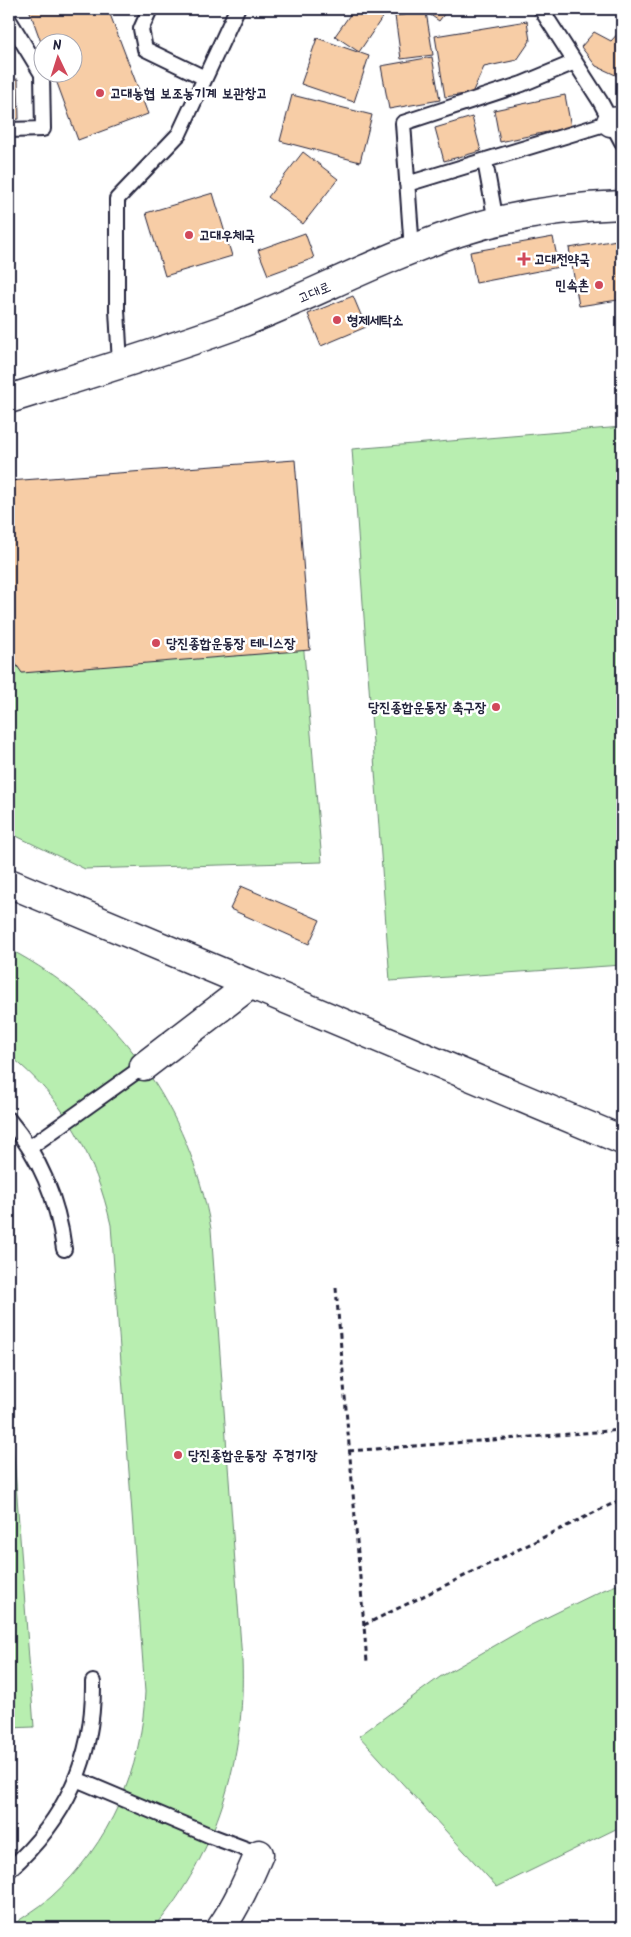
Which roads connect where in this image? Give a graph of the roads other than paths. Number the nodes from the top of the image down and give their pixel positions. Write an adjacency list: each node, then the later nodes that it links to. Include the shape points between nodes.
1 (150, 9): 6 (lane, via 141,30 145,49)
2 (237, 9): 6 (lane)
3 (541, 9): 5 (lane)
4 (9, 20): 8 (lane, via 42,74 42,129)
5 (575, 62): 7 (lane); 10 (lane, via 522,84 403,123)
6 (205, 78): 14 (lane, via 179,134 117,199)
7 (619, 128): 9 (lane)
8 (9, 130)
9 (485, 161): 10 (lane); 12 (lane)
10 (407, 184): 13 (lane)
11 (622, 205): 12 (street, 고대로, via 568,209)
12 (496, 222): 13 (street, 고대로)
13 (412, 250): 14 (street, 고대로, via 238,324)
14 (120, 364): 15 (street, 고대로)
15 (9, 400)
16 (9, 883): 17 (street)
17 (251, 984): 18 (street); 20 (street)
18 (144, 1066): 21 (lane)
19 (9, 1120): 21 (lane)
20 (622, 1140)
21 (29, 1148): 22 (lane, via 48,1184)
22 (64, 1248)
23 (92, 1682): 24 (lane, via 90,1731)
24 (76, 1779): 25 (lane); 26 (lane, via 48,1829)
25 (259, 1854): 27 (street, via 245,1887)
26 (9, 1870)
27 (221, 1928)

